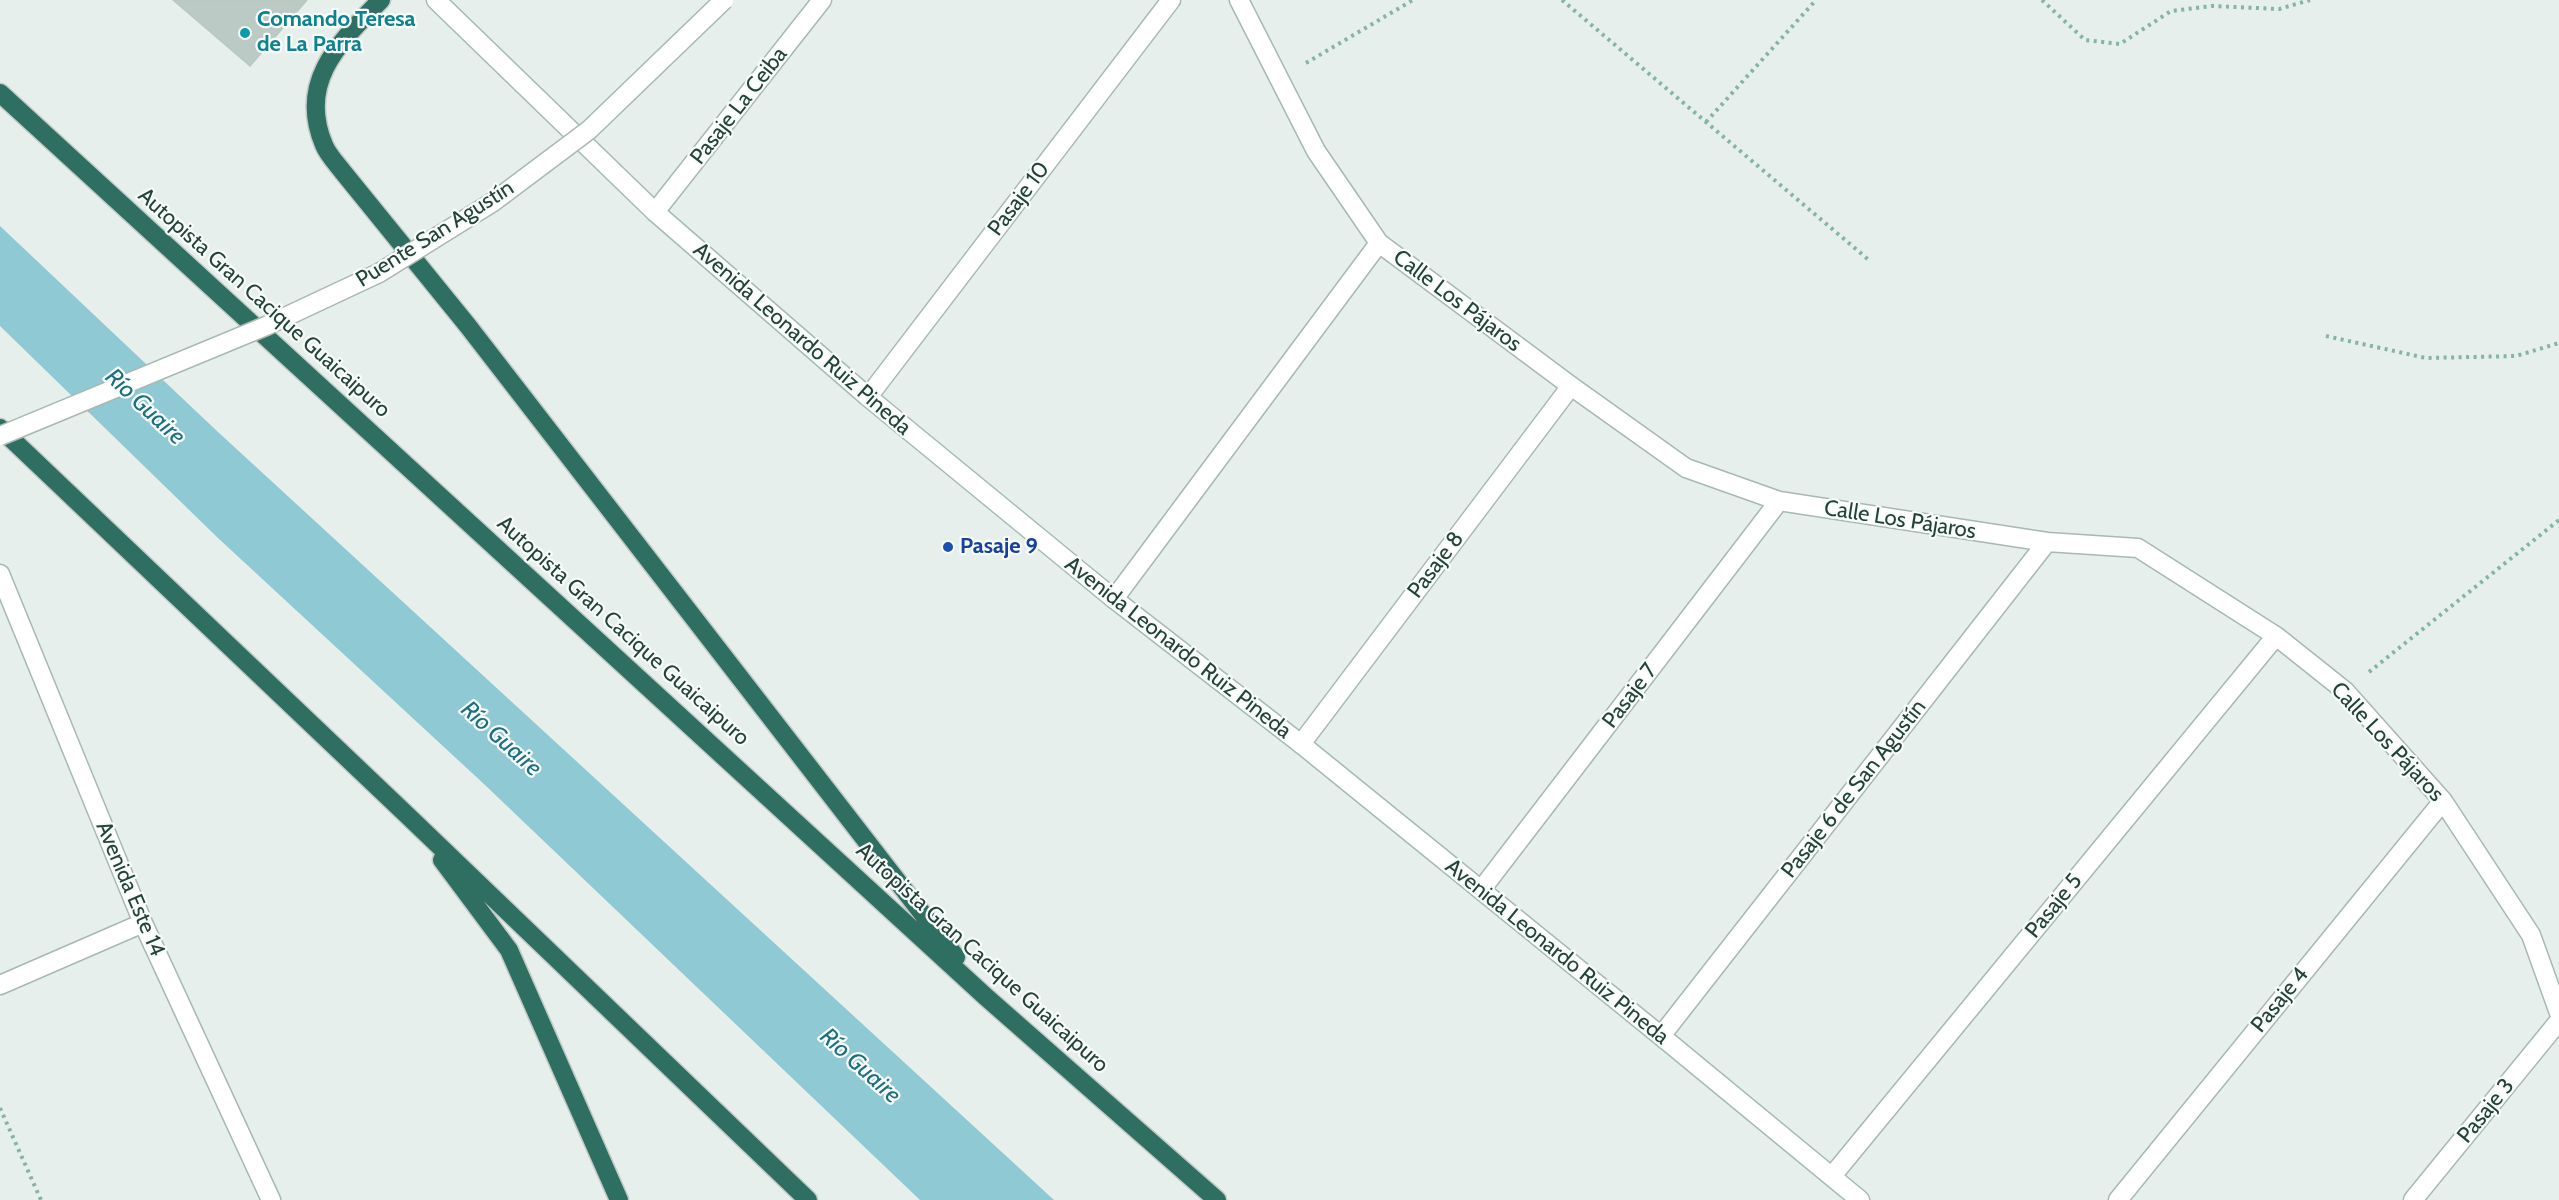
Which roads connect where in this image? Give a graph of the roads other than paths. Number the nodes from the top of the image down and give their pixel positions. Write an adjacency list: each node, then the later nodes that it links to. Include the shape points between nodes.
1 (381, 0): 25 (highway, via 324,66 316,118 325,147)
2 (436, 0): 8 (street, Avenida Leonardo Ruiz Pineda)
3 (724, 0): 13 (street, Puente San Agustín, bridge, via 589,130 493,202 379,273 266,326)
4 (822, 0): 8 (street, Pasaje La Ceiba)
5 (1171, 0): 11 (street, Pasaje 10)
6 (1239, 0): 9 (street, Calle Los Pájaros, via 1316,151)
7 (0, 93): 25 (highway, Autopista Gran Cacique Guaicaipuro)
8 (655, 212): 11 (street, Avenida Leonardo Ruiz Pineda)
9 (1379, 243): 10 (street, Calle Los Pájaros); 17 (street)
10 (1571, 386): 14 (street, Calle Los Pájaros, via 1686,468); 19 (street, Pasaje 8)
11 (868, 397): 17 (street, Avenida Leonardo Ruiz Pineda)
12 (0, 429): 21 (highway)
13 (0, 436)
14 (1779, 501): 15 (street, Calle Los Pájaros); 22 (street, Pasaje 7)
15 (2047, 542): 18 (street, Calle Los Pájaros, via 2138,548); 28 (street, Pasaje 6 de San Agustín)
16 (0, 574): 23 (street, Avenida Este 14)
17 (1114, 599): 19 (street, Avenida Leonardo Ruiz Pineda)
18 (2276, 636): 20 (street, Calle Los Pájaros, via 2345,691); 29 (street, Pasaje 5)
19 (1301, 744): 22 (street, Avenida Leonardo Ruiz Pineda)
20 (2443, 801): 26 (street, Calle Los Pájaros, via 2531,935); 35 (street, Pasaje 4)
21 (408, 816): 31 (highway, via 509,950); 32 (highway)
22 (1481, 890): 28 (street, Avenida Leonardo Ruiz Pineda)
23 (143, 923): 24 (street); 30 (street, Avenida Este 14)
24 (0, 985)
25 (987, 997): 33 (highway, Autopista Gran Cacique Guaicaipuro)
26 (2559, 1013)
27 (2559, 1021): 36 (street, Pasaje 3)
28 (1661, 1036): 29 (street, Avenida Leonardo Ruiz Pineda)
29 (1832, 1176): 34 (street, Avenida Leonardo Ruiz Pineda)
30 (271, 1200)
31 (619, 1200)
32 (808, 1200)
33 (1217, 1200)
34 (1860, 1200)
35 (2118, 1200)
36 (2413, 1200)

